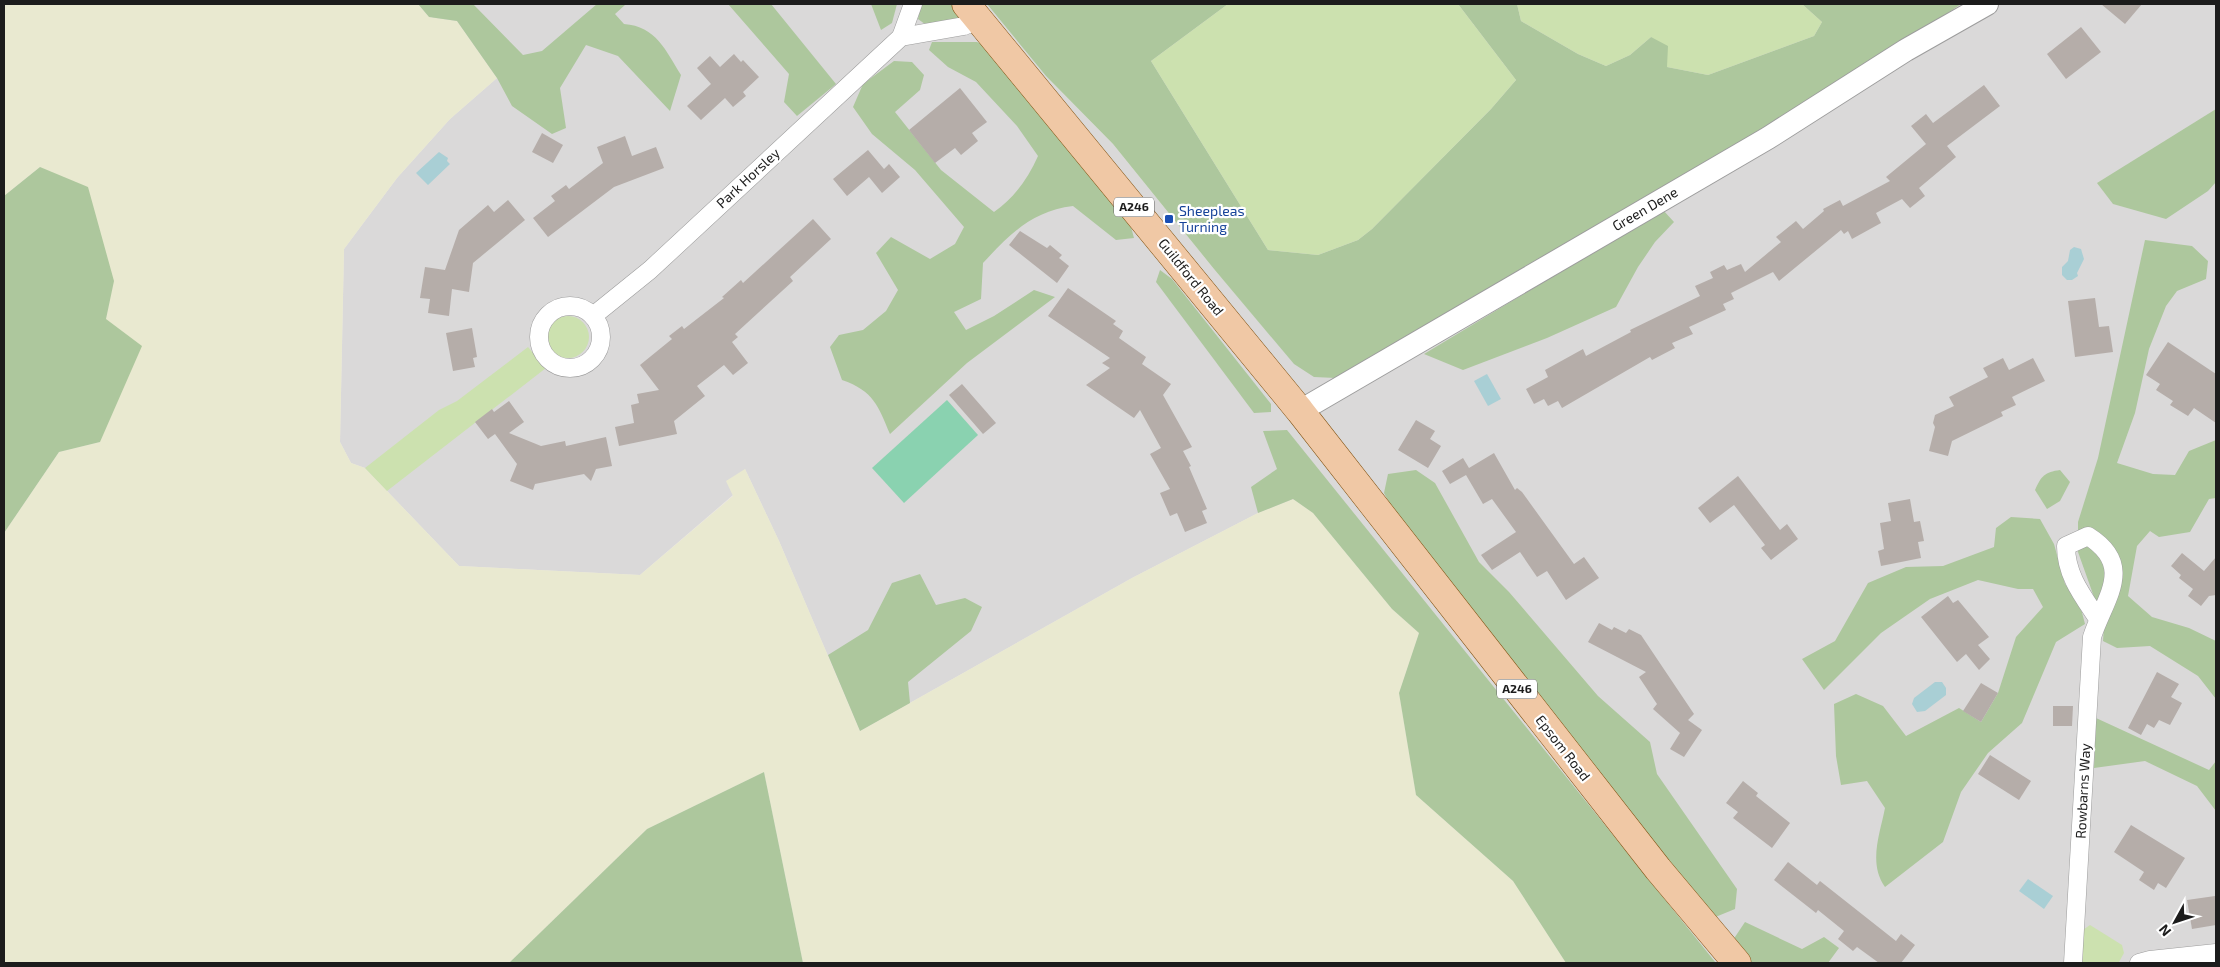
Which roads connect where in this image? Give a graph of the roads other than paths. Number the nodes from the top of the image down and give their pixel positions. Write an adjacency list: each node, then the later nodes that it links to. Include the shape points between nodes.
1 (913, 4): 4 (street, Park Horsley)
2 (1987, 4): 6 (street, Green Dene, via 1906,50 1768,138)
3 (973, 12): 4 (street, via 964,26); 6 (main road, Guildford Road / A246)
4 (901, 37): 5 (street, Park Horsley, via 650,270)
5 (593, 316)
6 (1300, 411): 9 (main road, Epsom Road / A246, via 1658,869)
7 (2098, 619): 10 (street, Rowbarns Way, via 2092,638 2088,687)
8 (2216, 953): 11 (street)
9 (1737, 963)
10 (2073, 963)
11 (2139, 963)

